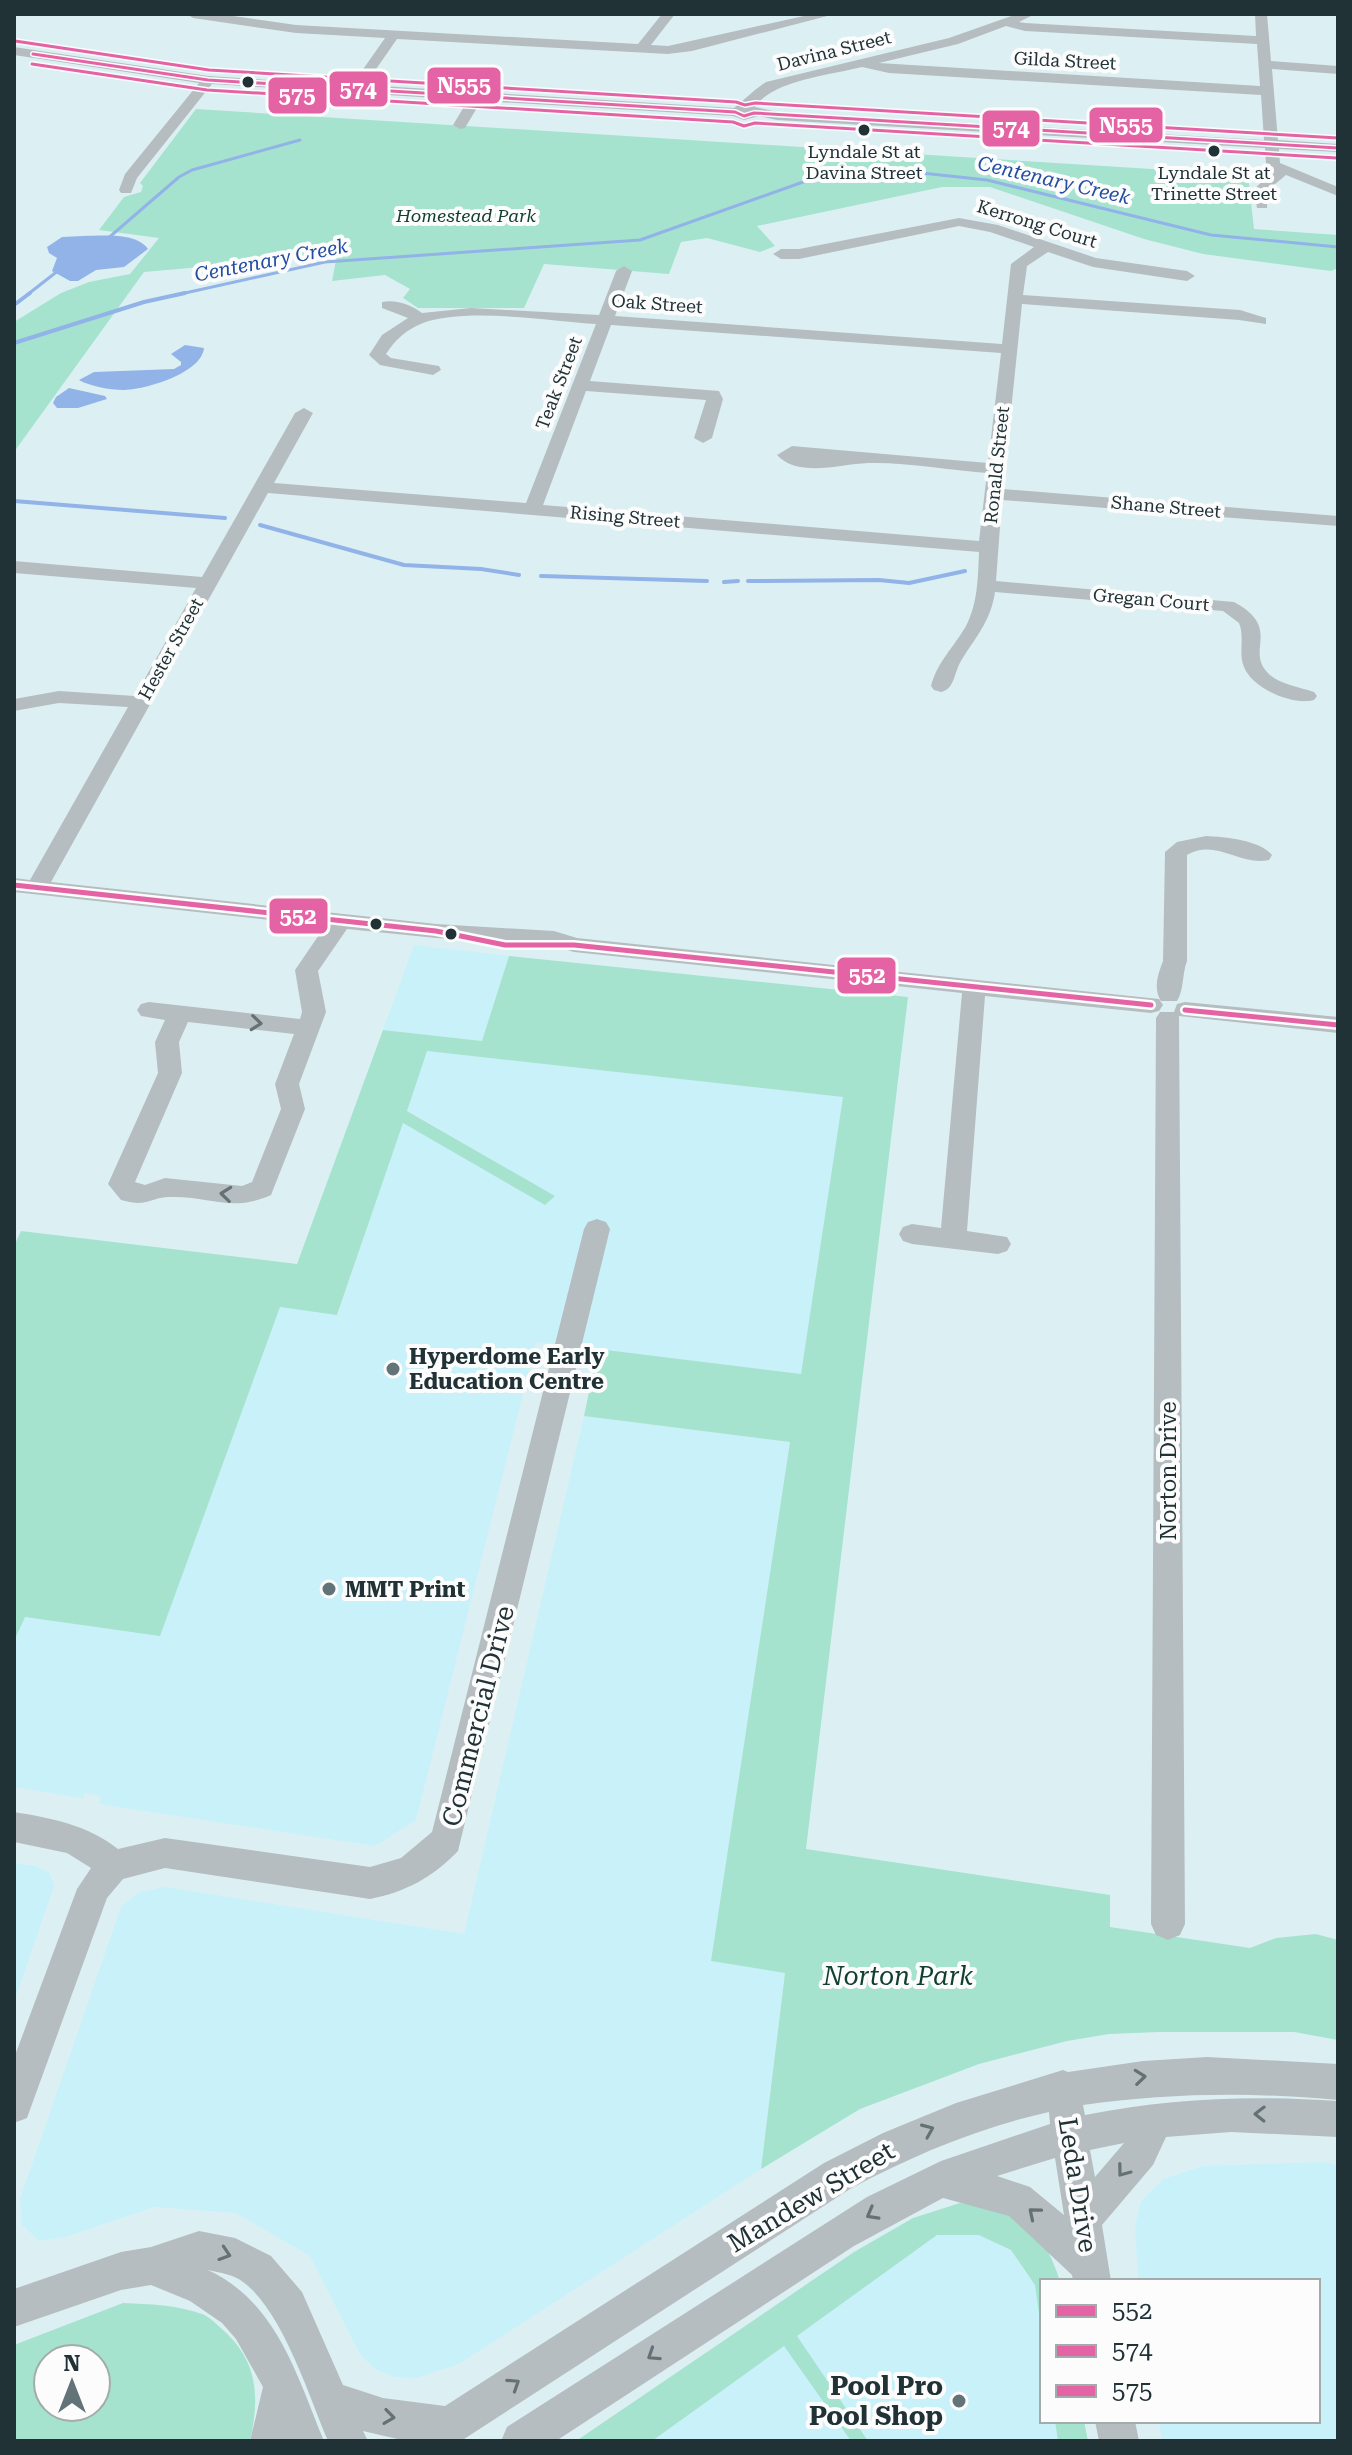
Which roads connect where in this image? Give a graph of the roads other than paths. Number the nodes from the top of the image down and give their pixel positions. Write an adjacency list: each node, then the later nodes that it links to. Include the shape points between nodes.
1 (193, 14): 8 (street)
2 (305, 14): 8 (street)
3 (669, 14): 11 (street)
4 (829, 14): 11 (street, via 692,47)
5 (1029, 14): 7 (street, Davina Street)
6 (1261, 14): 10 (street)
7 (1008, 23): 10 (street); 14 (street, Davina Street)
8 (296, 29): 9 (street)
9 (393, 35): 11 (street); 19 (street)
10 (1263, 40): 15 (street)
11 (641, 49)
12 (14, 51): 13 (street)
13 (33, 54): 16 (street); 18 (street)
14 (861, 63): 20 (street, Gilda Street, via 889,69); 22 (street, Davina Street, via 771,85)
15 (1265, 64): 17 (street); 20 (street)
16 (21, 67)
17 (1338, 70)
18 (208, 80): 19 (street); 27 (street, via 130,177)
19 (356, 89): 21 (street)
20 (1268, 91): 24 (street)
21 (476, 97): 22 (street); 23 (street)
22 (745, 111): 24 (street)
23 (460, 125)
24 (1271, 146): 25 (street); 26 (street, via 1273,165)
25 (1338, 148)
26 (1282, 171): 28 (street); 29 (street, via 1261,189)
27 (126, 190)
28 (1338, 192)
29 (1262, 205)
30 (1046, 246): 31 (street, Kerrong Court, via 959,222); 33 (street, Kerrong Court, via 1093,262); 34 (street, Ronald Street, via 1019,264)
31 (781, 254)
32 (624, 271): 37 (street, Teak Street)
33 (1187, 276)
34 (1014, 299): 38 (street, via 1240,315); 39 (street, Ronald Street)
35 (388, 305): 36 (street)
36 (418, 318): 37 (street, Oak Street, via 507,313); 40 (street, via 396,331 377,355 386,362)
37 (605, 320): 39 (street, Oak Street); 41 (street, Teak Street)
38 (1260, 321)
39 (1009, 349): 47 (street, Ronald Street)
40 (434, 371)
41 (579, 385): 44 (street, via 713,395); 50 (street, Teak Street)
42 (304, 413): 48 (street, Hester Street)
43 (681, 437): 44 (street)
44 (703, 438): 45 (street)
45 (725, 440)
46 (860, 459): 47 (street)
47 (997, 469): 49 (street, Ronald Street)
48 (262, 487): 50 (street, Rising Street); 54 (street, Hester Street)
49 (994, 494): 51 (street, Shane Street); 52 (street, Ronald Street)
50 (532, 510): 52 (street, Rising Street)
51 (1338, 521)
52 (988, 547): 55 (street, Ronald Street)
53 (14, 567): 54 (street)
54 (208, 583): 58 (street, Hester Street)
55 (987, 586): 56 (street, Ronald Street, via 976,626 944,668); 57 (street, Gregan Court, via 1227,606 1250,621 1253,667 1260,677)
56 (941, 686)
57 (1307, 696)
58 (141, 702): 59 (street, via 59,697); 62 (street, Hester Street)
59 (14, 705)
60 (1261, 855): 65 (street, Norton Drive, via 1195,843 1176,852 1175,961)
61 (14, 885): 62 (street)
62 (38, 885): 63 (street, via 85,895)
63 (339, 921): 64 (street, via 511,945 574,945); 69 (street, via 307,970 314,1012)
64 (974, 987): 65 (street); 72 (street)
65 (1168, 1007): 68 (street); 76 (street, Norton Drive)
66 (149, 1010): 67 (street)
67 (179, 1015): 69 (street, one-way to 69); 69 (street, one-way to 67, via 287,1084 293,1109 262,1188 245,1196 165,1187 147,1195 130,1193 121,1184 170,1073 167,1042)
68 (1338, 1025)
69 (308, 1028)
70 (597, 1229): 75 (street, Commercial Drive, via 446,1840 423,1865 394,1880 370,1883 165,1853)
71 (912, 1234): 72 (street)
72 (953, 1239): 73 (street)
73 (998, 1244)
74 (14, 1827): 75 (street, via 66,1835)
75 (113, 1866): 79 (street, via 94,1889)
76 (1168, 1924)
77 (1338, 2082): 78 (street, Mandew Street, one-way to 77, via 1212,2073)
78 (1063, 2088): 82 (street, Leda Drive); 90 (street, Mandew Street, one-way to 78, via 845,2171 940,2125)
79 (14, 2105)
80 (1338, 2119): 81 (street, Mandew Street, one-way to 81, via 1257,2114)
81 (1156, 2120): 82 (street, Mandew Street); 84 (street, one-way to 84, via 1140,2152)
82 (1071, 2136): 83 (street, Mandew Street); 84 (street, Leda Drive)
83 (941, 2179): 86 (street, one-way to 83, via 1017,2200); 94 (street, Mandew Street, one-way to 94, via 857,2222)
84 (1083, 2219): 86 (street, Leda Drive)
85 (151, 2266): 87 (street, via 121,2271); 88 (street, via 216,2294 236,2310 257,2336); 89 (street, one-way to 89, via 209,2250 258,2269 289,2305)
86 (1091, 2274)
87 (14, 2308)
88 (281, 2389): 91 (street); 92 (street)
89 (331, 2400): 90 (street, one-way to 90); 93 (street)
90 (437, 2434)
91 (270, 2441)
92 (304, 2441)
93 (348, 2441)
94 (521, 2441)

